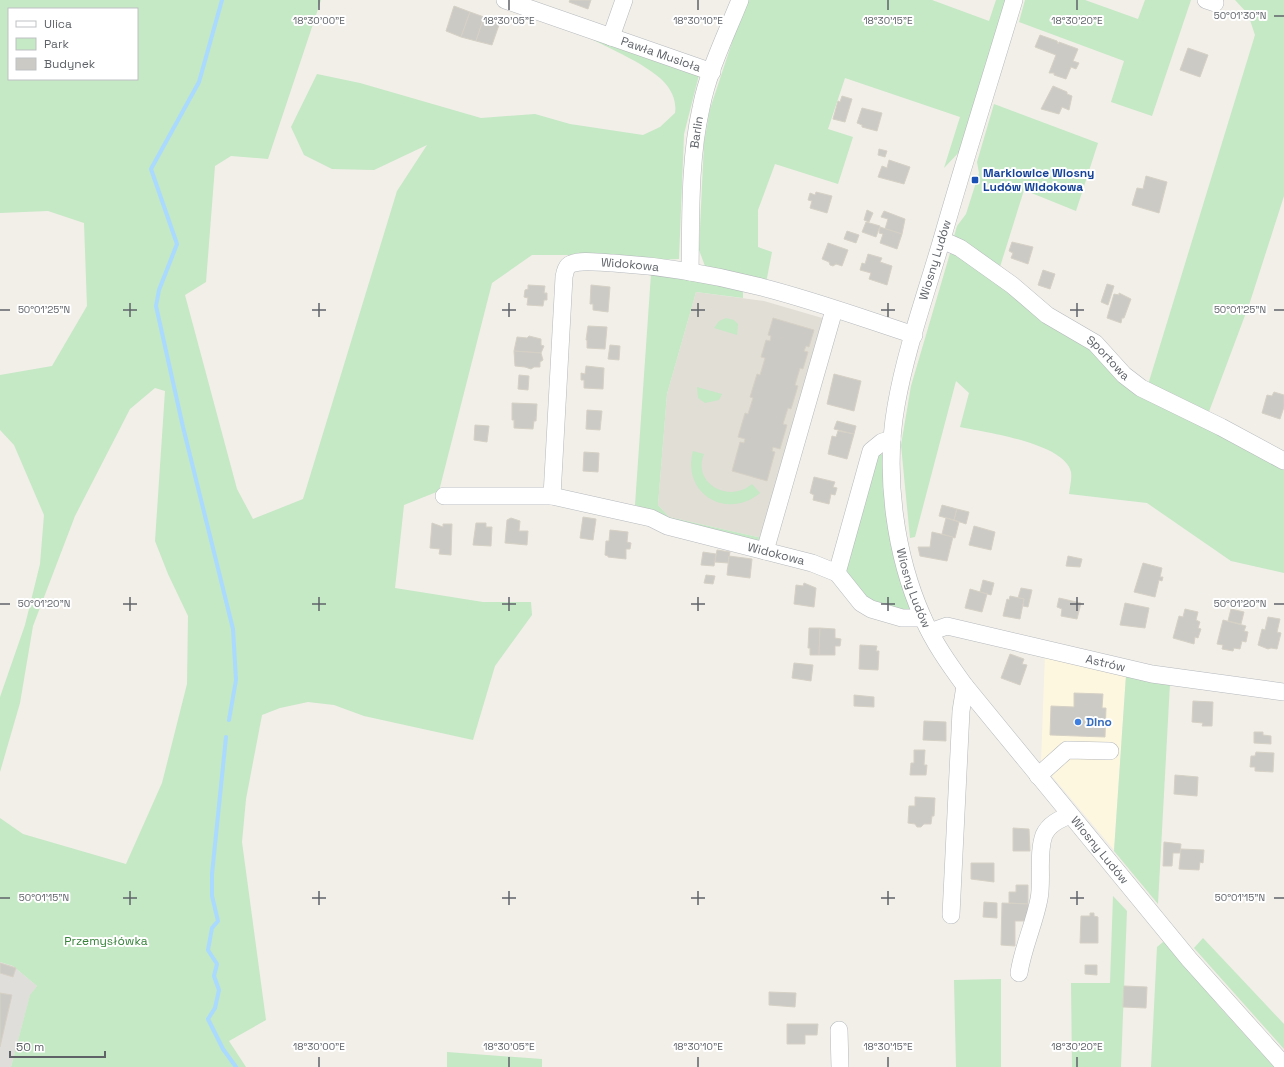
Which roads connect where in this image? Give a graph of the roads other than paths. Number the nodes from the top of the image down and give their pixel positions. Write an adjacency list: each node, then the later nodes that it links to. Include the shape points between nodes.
1 (505, 0): 5 (street, Pawła Musioła)
2 (624, 0): 5 (street, Pawła Musioła)
3 (740, 0): 6 (street, Barlin)
4 (1014, 0): 7 (street, Wiosny Ludów)
5 (610, 37): 6 (street, Pawła Musioła)
6 (712, 72): 8 (street, Barlin, via 701,106 695,138 690,212)
7 (942, 240): 10 (street, Wiosny Ludów); 12 (street, Sportowa, via 960,248 1047,315 1096,343 1124,375 1141,388 1221,426)
8 (690, 272): 9 (street, Widokowa, via 757,286); 14 (street, Widokowa, via 656,266 577,262 570,264 565,270)
9 (834, 310): 10 (street, Widokowa); 15 (street)
10 (914, 335): 11 (street, Wiosny Ludów, via 898,395)
11 (892, 439): 16 (street, via 882,442 871,451); 17 (street, Wiosny Ludów, via 894,503 900,547)
12 (1284, 461)
13 (444, 496): 14 (street, Widokowa)
14 (552, 496): 15 (street, Widokowa, via 651,518 667,526)
15 (765, 551): 16 (street, Widokowa, via 812,563)
16 (837, 573): 17 (street, Widokowa, via 861,603 871,609)
17 (926, 625): 18 (street, Wiosny Ludów); 19 (street, Astrów, via 947,626 1152,674)
18 (965, 686): 21 (street, Wiosny Ludów); 23 (street, via 961,711)
19 (1284, 692)
20 (1110, 751): 21 (street, via 1066,750)
21 (1038, 776): 22 (street, Wiosny Ludów)
22 (1070, 814): 24 (street, via 1054,823 1044,835 1039,898 1033,927 1022,952); 26 (street, Wiosny Ludów, via 1189,959)
23 (951, 915)
24 (1019, 973)
25 (840, 1030): 27 (street)
26 (1284, 1065)
27 (840, 1067)

